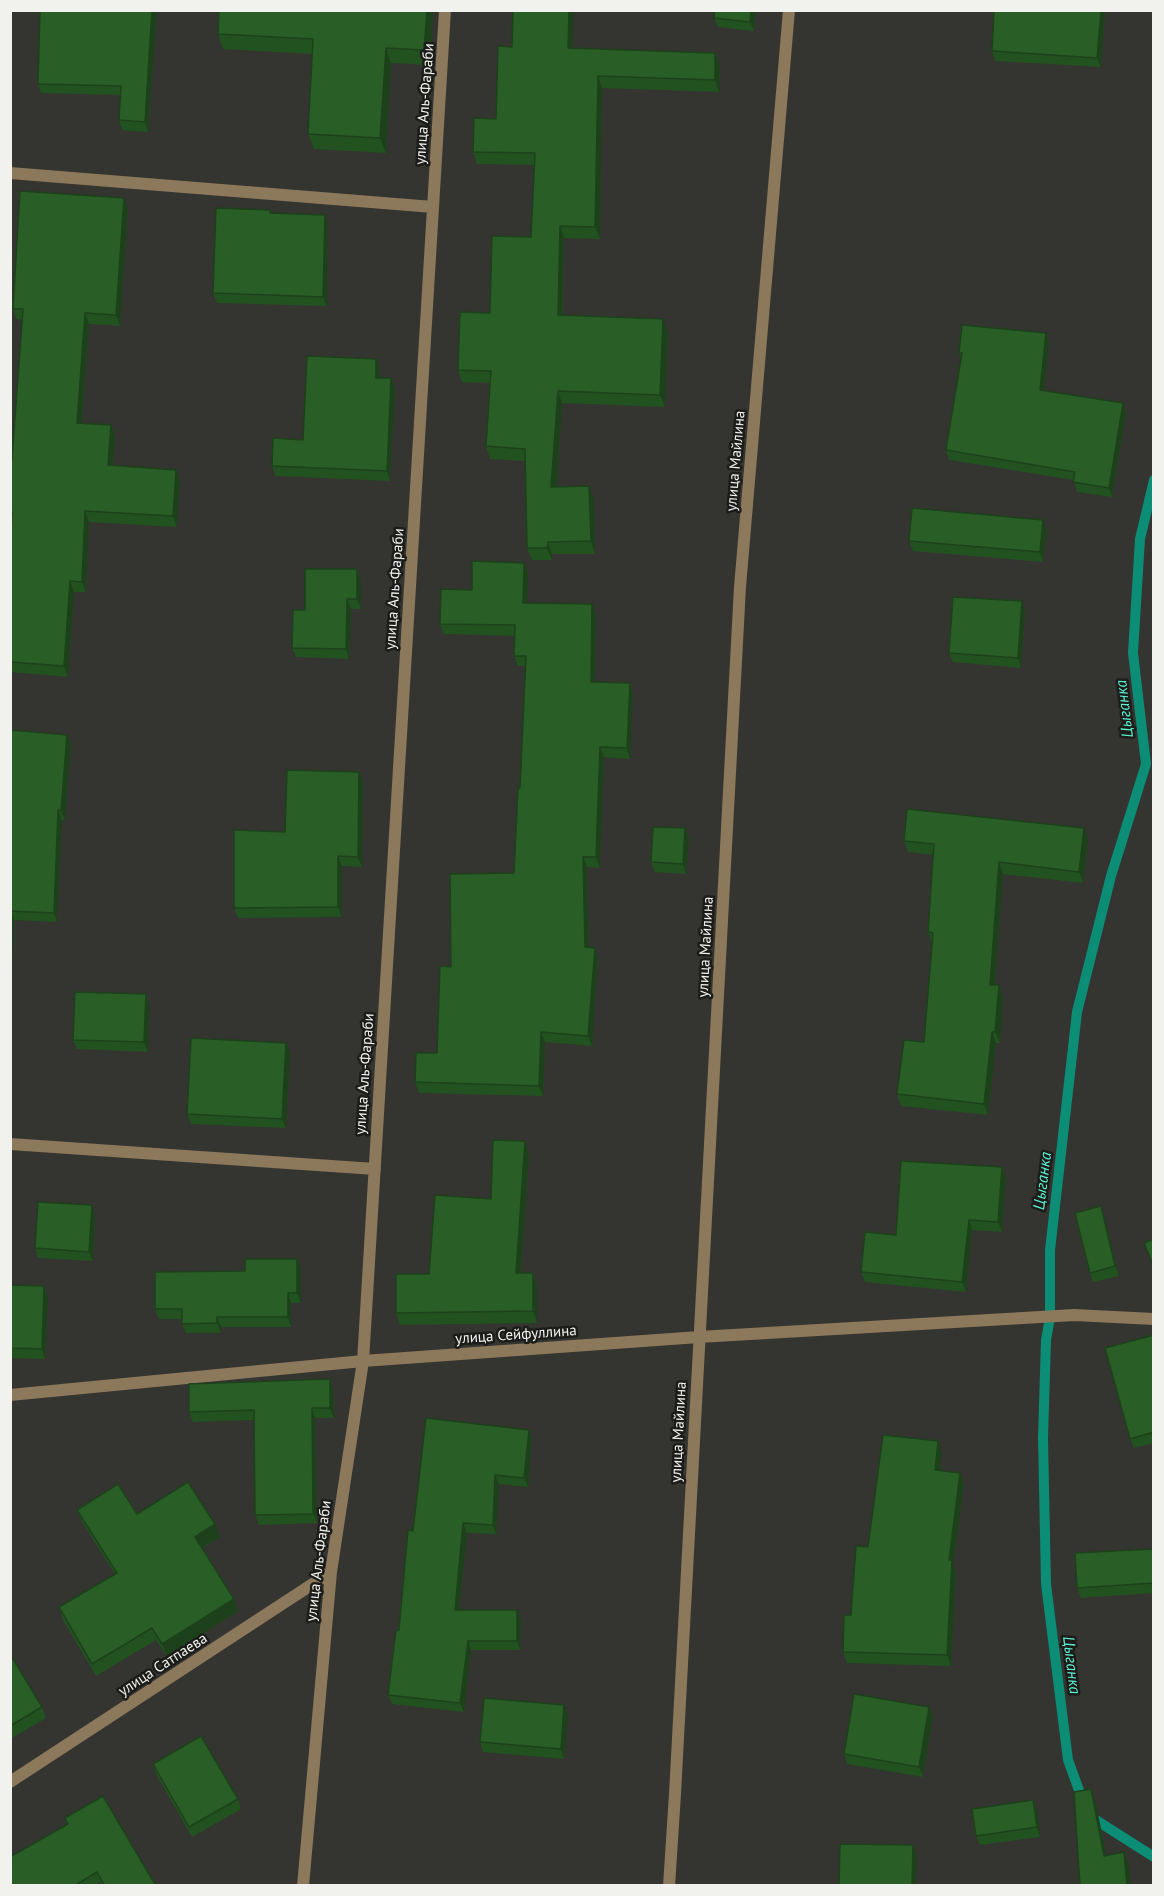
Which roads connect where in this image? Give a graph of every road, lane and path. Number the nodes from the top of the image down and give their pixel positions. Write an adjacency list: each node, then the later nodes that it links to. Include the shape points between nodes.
1 (446, 10): 4 (street, улица Аль-Фараби)
2 (789, 10): 8 (street, улица Майлина, via 740,587)
3 (10, 172): 4 (street)
4 (433, 207): 6 (street, улица Аль-Фараби)
5 (10, 1144): 6 (street)
6 (375, 1169): 9 (street, улица Аль-Фараби)
7 (1154, 1319): 8 (street, улица Сейфуллина, via 1074,1315)
8 (699, 1337): 9 (street, улица Сейфуллина); 14 (street, улица Майлина)
9 (363, 1361): 10 (street, улица Сейфуллина); 11 (street, улица Аль-Фараби)
10 (10, 1395)
11 (331, 1572): 12 (street, улица Сатпаева); 13 (street, улица Аль-Фараби)
12 (10, 1782)
13 (303, 1886)
14 (669, 1886)

